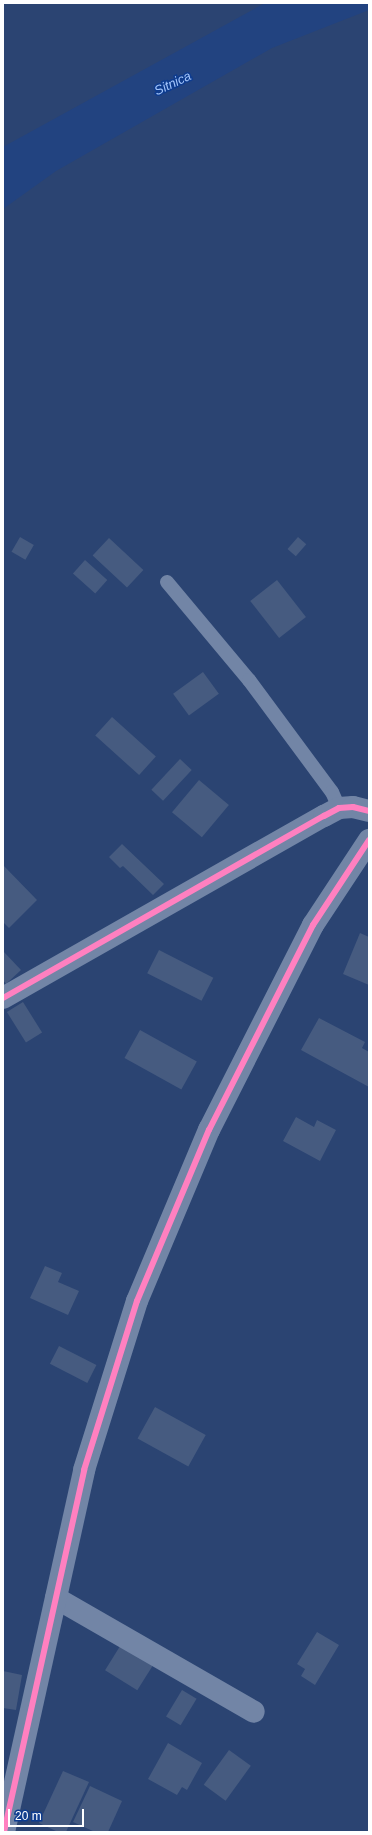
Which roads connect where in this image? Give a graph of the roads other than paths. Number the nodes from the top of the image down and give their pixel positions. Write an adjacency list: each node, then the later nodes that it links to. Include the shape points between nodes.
1 (167, 582): 2 (lane, via 249,680 332,792)
2 (339, 808): 3 (street, via 354,807); 5 (street)
3 (369, 811)
4 (369, 840): 6 (street, via 313,924 209,1130 137,1301 84,1470)
5 (3, 998)
6 (56, 1598): 7 (street); 8 (street)
7 (254, 1712)
8 (7, 1794): 9 (street)
9 (4, 1832)

